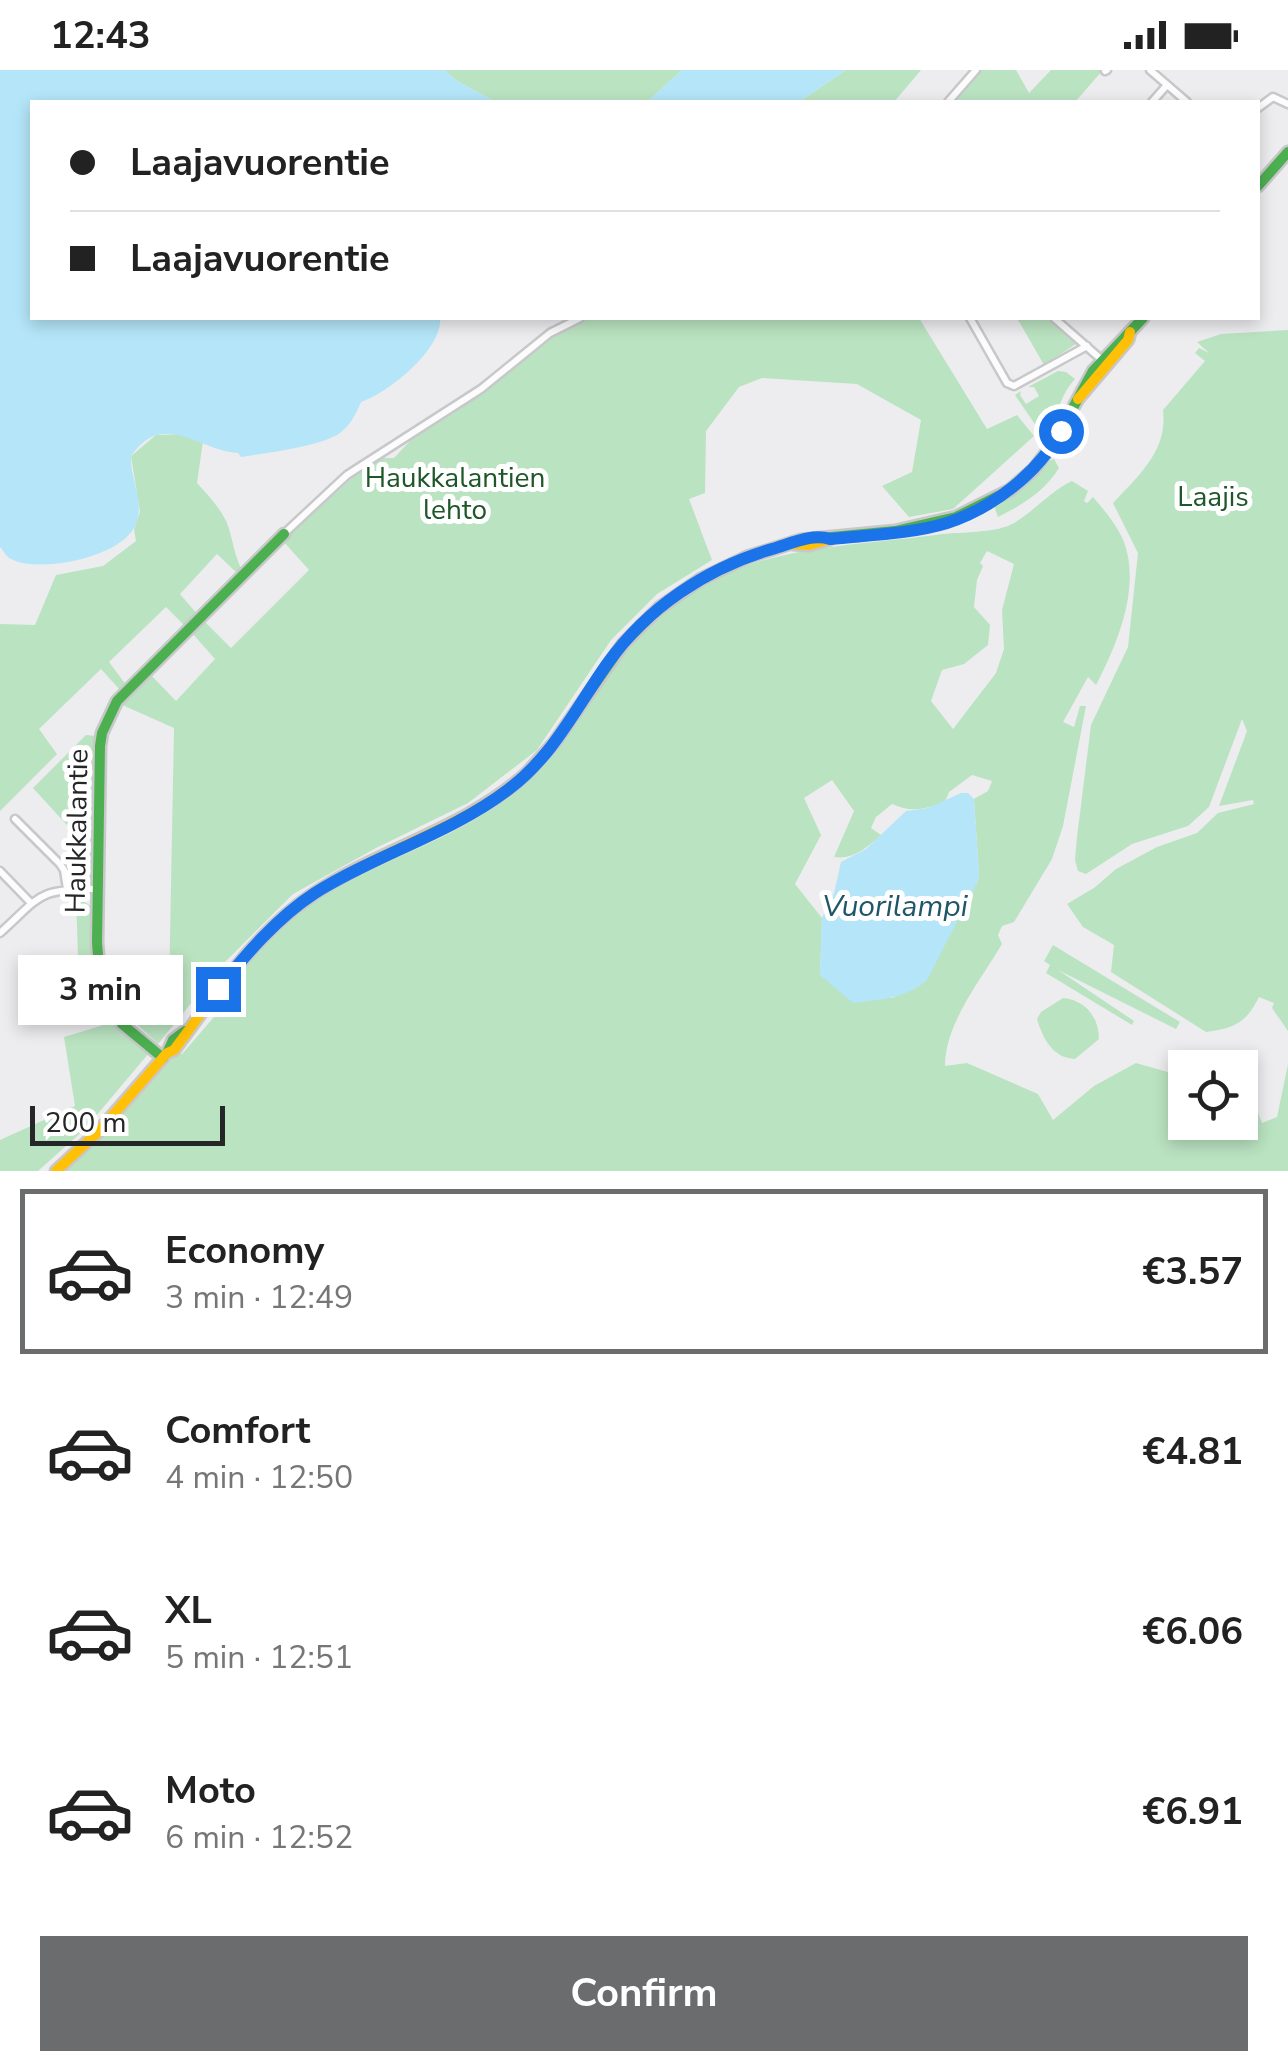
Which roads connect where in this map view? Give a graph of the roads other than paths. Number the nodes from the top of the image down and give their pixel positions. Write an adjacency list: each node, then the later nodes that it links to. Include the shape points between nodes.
1 (976, 70): 4 (street)
2 (1150, 70): 3 (street)
3 (1167, 85): 5 (street); 6 (street)
4 (950, 100)
5 (1154, 100)
6 (1185, 100)
7 (1288, 104): 8 (street, via 1274,97)
8 (1260, 107)
9 (1288, 152): 10 (street)
10 (1260, 184)
11 (576, 320): 19 (street, Haukkalantie, via 348,475)
12 (971, 320): 16 (street, via 1014,386)
13 (1057, 320): 16 (street)
14 (1141, 320): 15 (street)
15 (1130, 332): 17 (street); 18 (street)
16 (1086, 346): 17 (street)
17 (1102, 360): 18 (street)
18 (1078, 398): 26 (street, via 1054,443 1012,488 984,506 947,523 792,544 726,566 652,613 524,776 484,807 298,906 247,955)
19 (286, 532): 23 (street, Haukkalantie, via 109,715 100,746)
20 (16, 819): 22 (street, via 64,870)
21 (0, 871): 24 (street)
22 (67, 889): 23 (street); 24 (street, via 43,893)
23 (97, 890): 26 (street, Haukkalantie, via 97,952 108,1002 130,1032)
24 (32, 903): 25 (street)
25 (0, 934)
26 (165, 1056): 27 (street)
27 (56, 1171)

